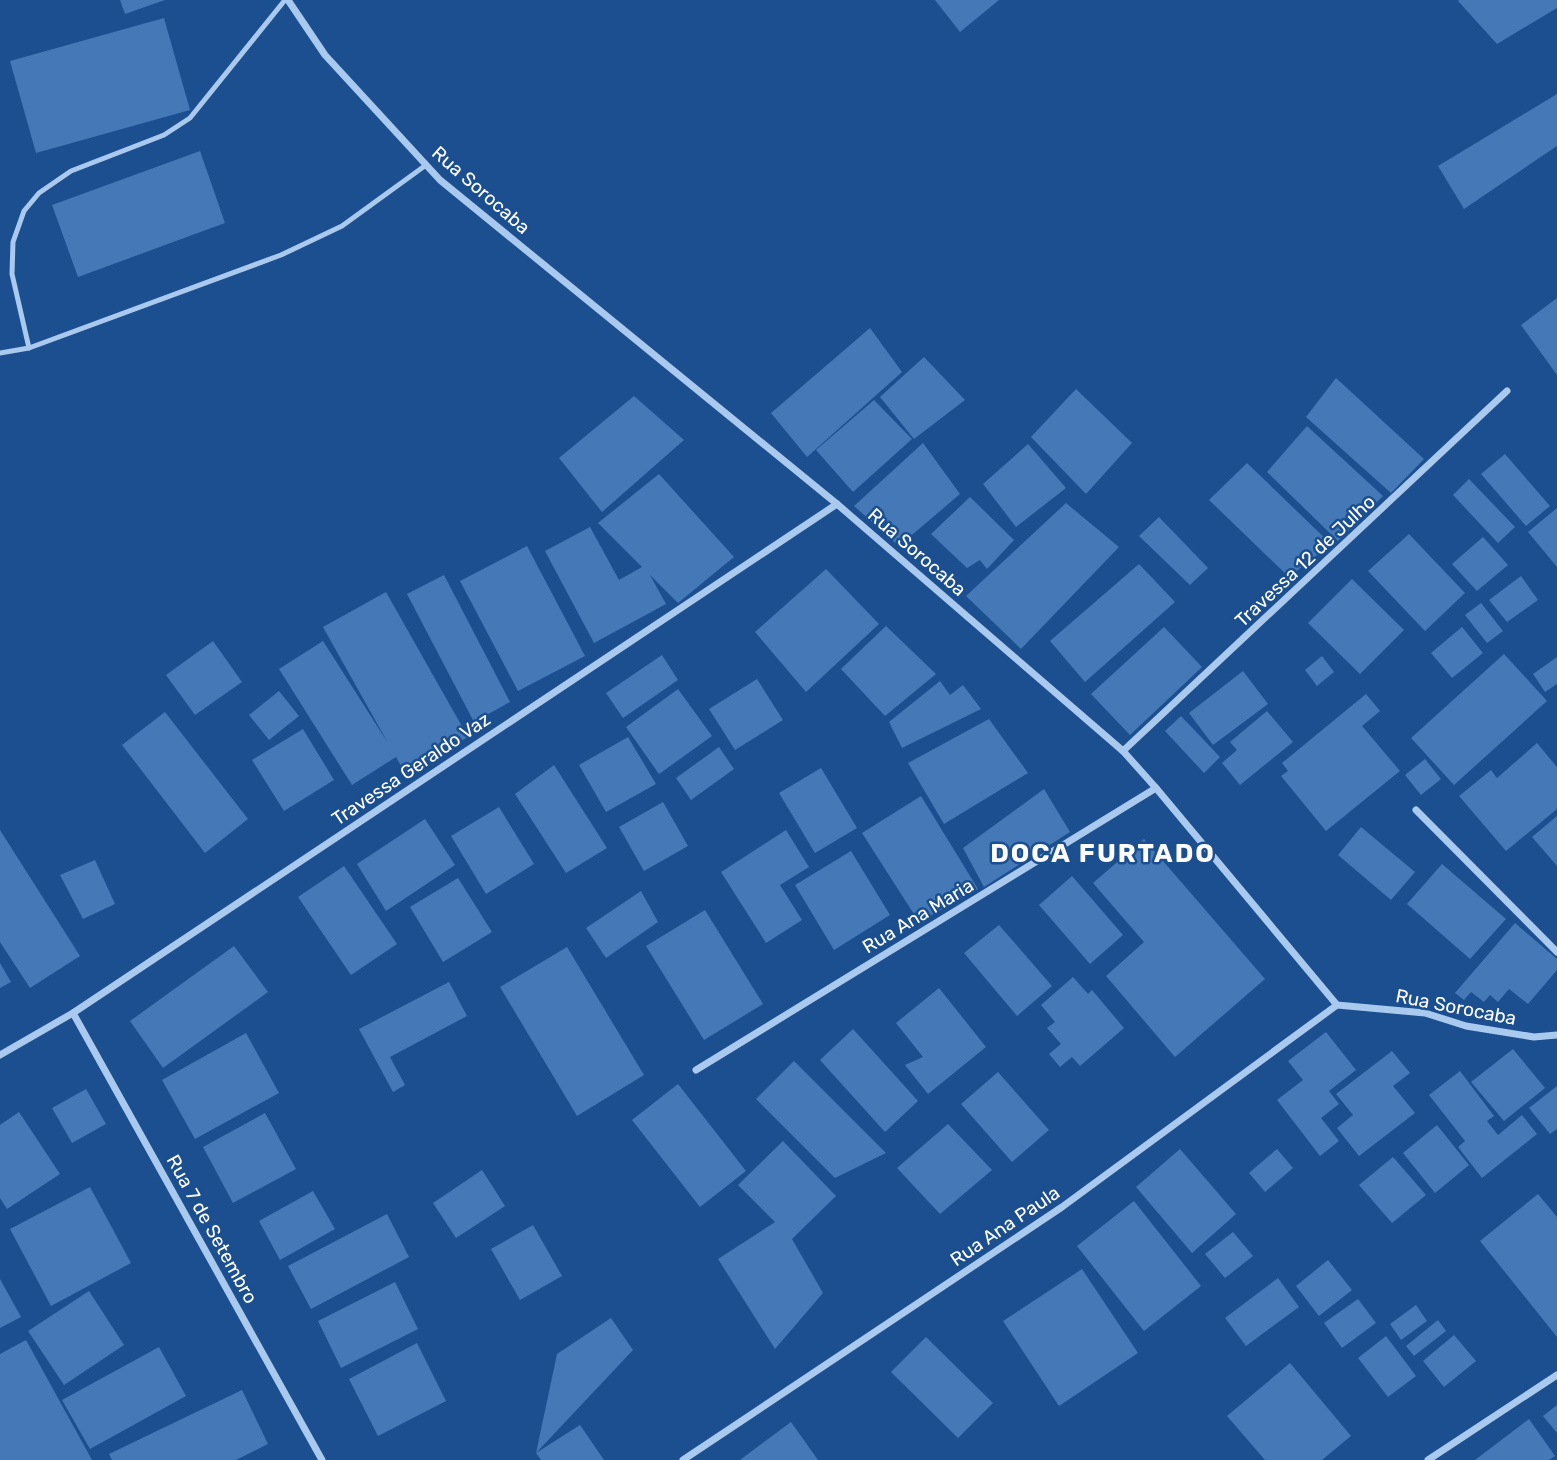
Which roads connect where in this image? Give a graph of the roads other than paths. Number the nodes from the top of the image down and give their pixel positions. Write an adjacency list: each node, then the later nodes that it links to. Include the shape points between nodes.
1 (286, 0): 2 (street, Rua Sorocaba, via 325,55); 3 (lane, via 190,118 164,135 71,172 39,193 24,211 13,242 12,274)
2 (426, 165): 3 (lane, via 342,226 281,255); 6 (street, Rua Sorocaba)
3 (29, 348): 4 (lane)
4 (0, 353)
5 (1507, 391): 7 (street, Travessa 12 de Julho)
6 (837, 504): 7 (street, Rua Sorocaba); 12 (street, Travessa Geraldo Vaz)
7 (1123, 751): 8 (street, Rua Sorocaba)
8 (1156, 788): 11 (street, Rua Sorocaba); 15 (street, Rua Ana Maria)
9 (1416, 810): 10 (street)
10 (1557, 951)
11 (1337, 1005): 13 (street, Rua Sorocaba, via 1425,1013 1466,1026 1534,1037); 18 (street, Rua Ana Paula, via 1062,1207)
12 (74, 1013): 14 (street, Travessa Geraldo Vaz); 17 (street, Rua 7 de Setembro)
13 (1557, 1035)
14 (0, 1055)
15 (696, 1070)
16 (1557, 1375): 19 (street)
17 (322, 1460)
18 (682, 1460)
19 (1428, 1460)

